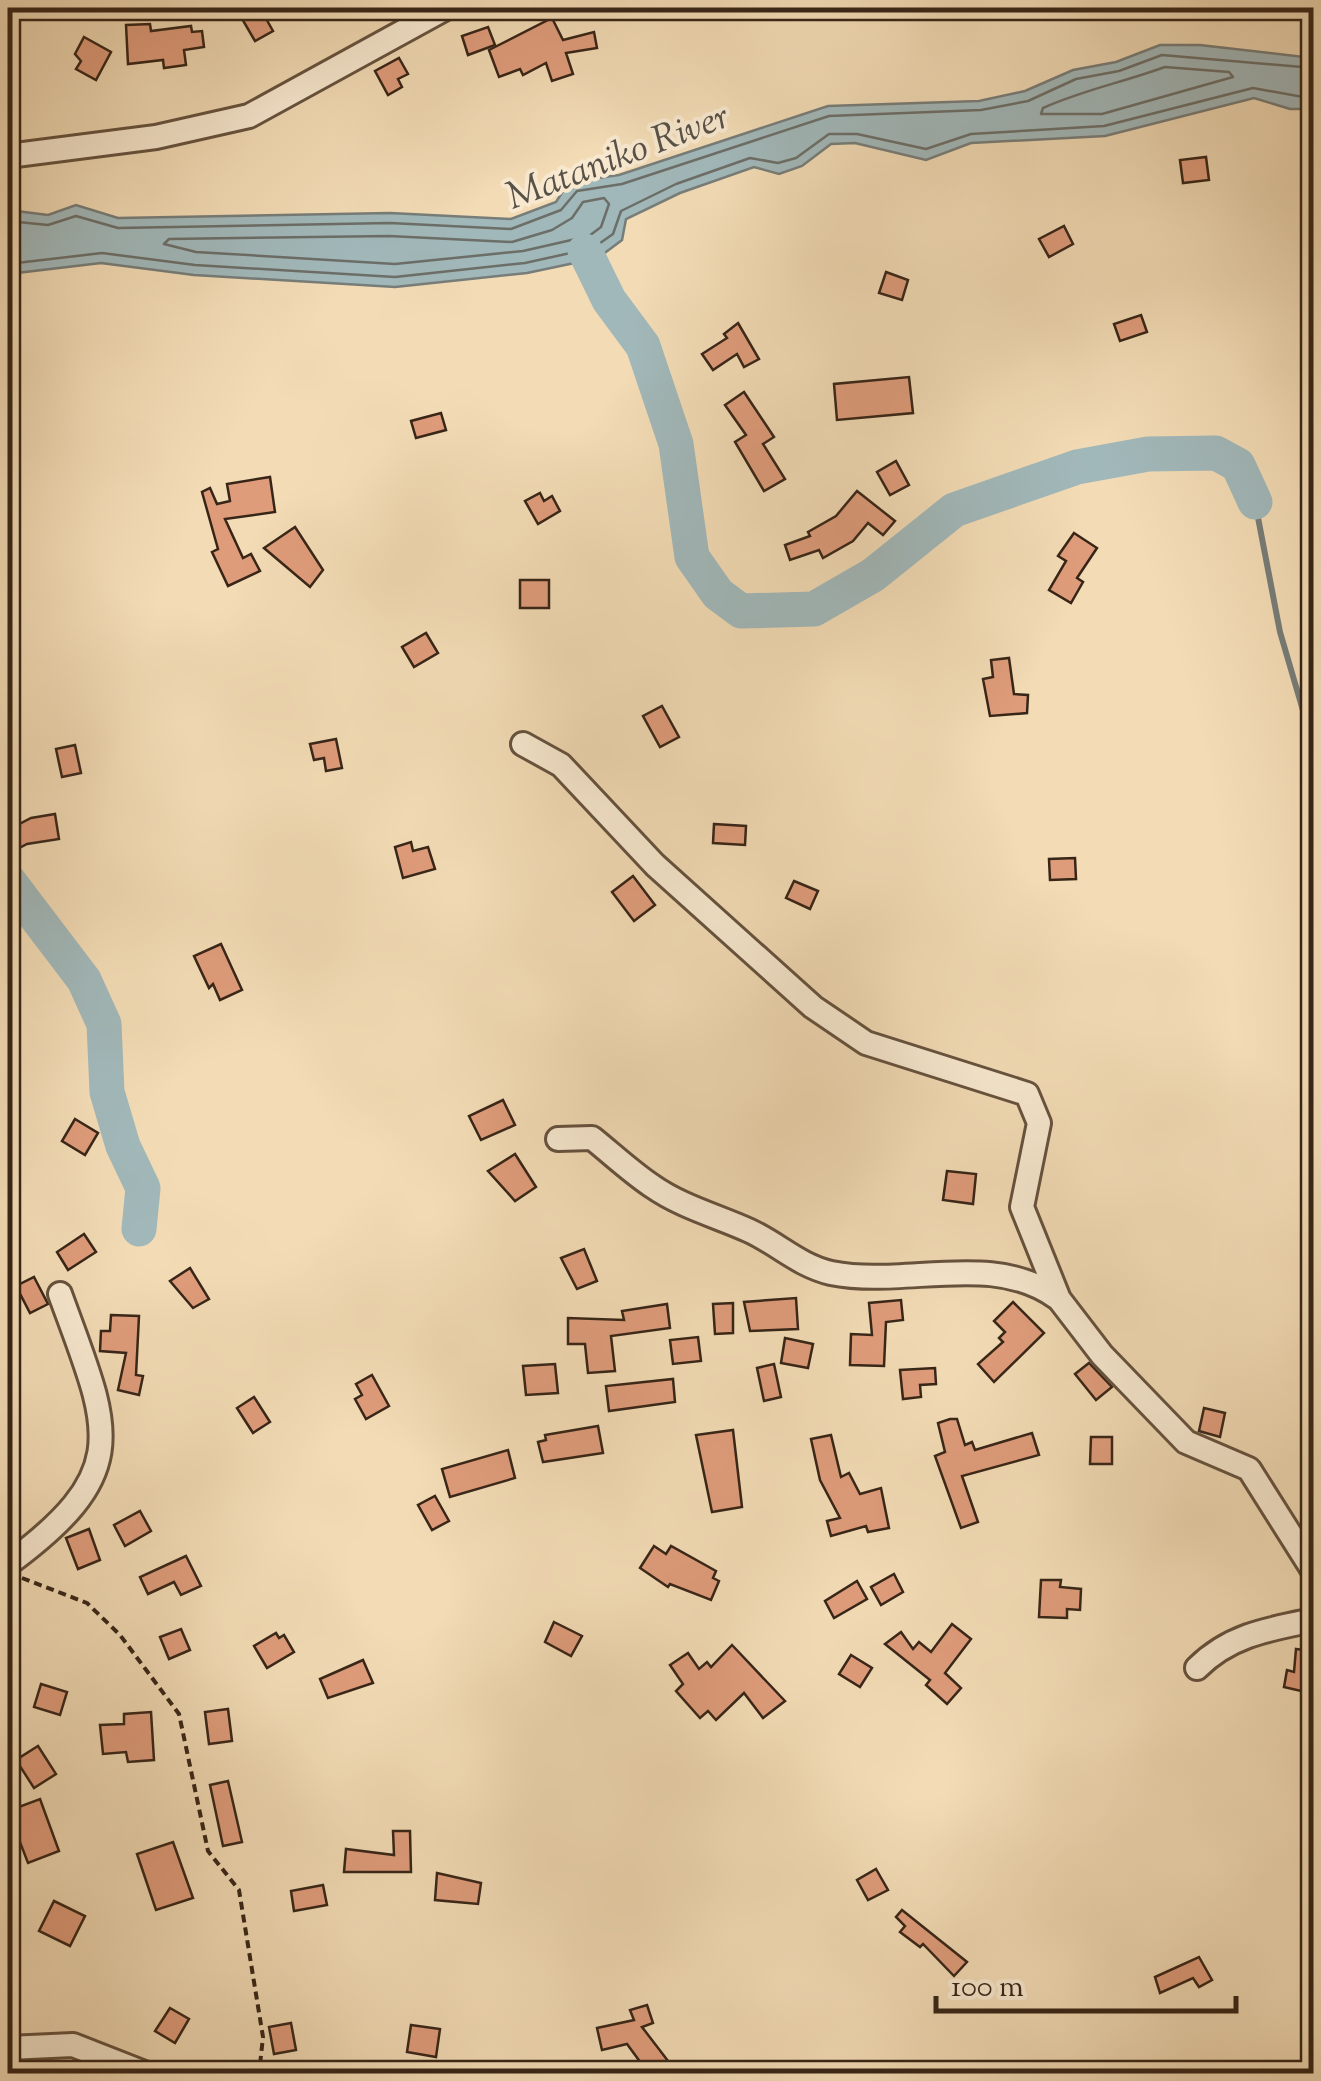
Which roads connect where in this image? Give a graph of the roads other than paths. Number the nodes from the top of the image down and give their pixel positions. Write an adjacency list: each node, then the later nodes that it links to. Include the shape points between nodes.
1 (446, 8): 2 (street, via 248,116 156,137)
2 (8, 156)
3 (523, 744): 6 (street, via 560,764 656,865 813,1007 866,1043 1027,1094 1039,1123 1022,1207)
4 (558, 1139): 6 (street, via 592,1138 653,1187 752,1232 807,1266 868,1277 1009,1276 1035,1281)
5 (60, 1294): 7 (street, via 93,1384 101,1426 98,1472 57,1528)
6 (1059, 1299): 8 (street, via 1102,1355 1186,1442 1249,1469)
7 (8, 1564)
8 (1314, 1572)
9 (1314, 1620): 10 (street, via 1218,1647)
10 (1197, 1668)
11 (8, 2048): 12 (street, via 73,2045)
12 (147, 2074)

